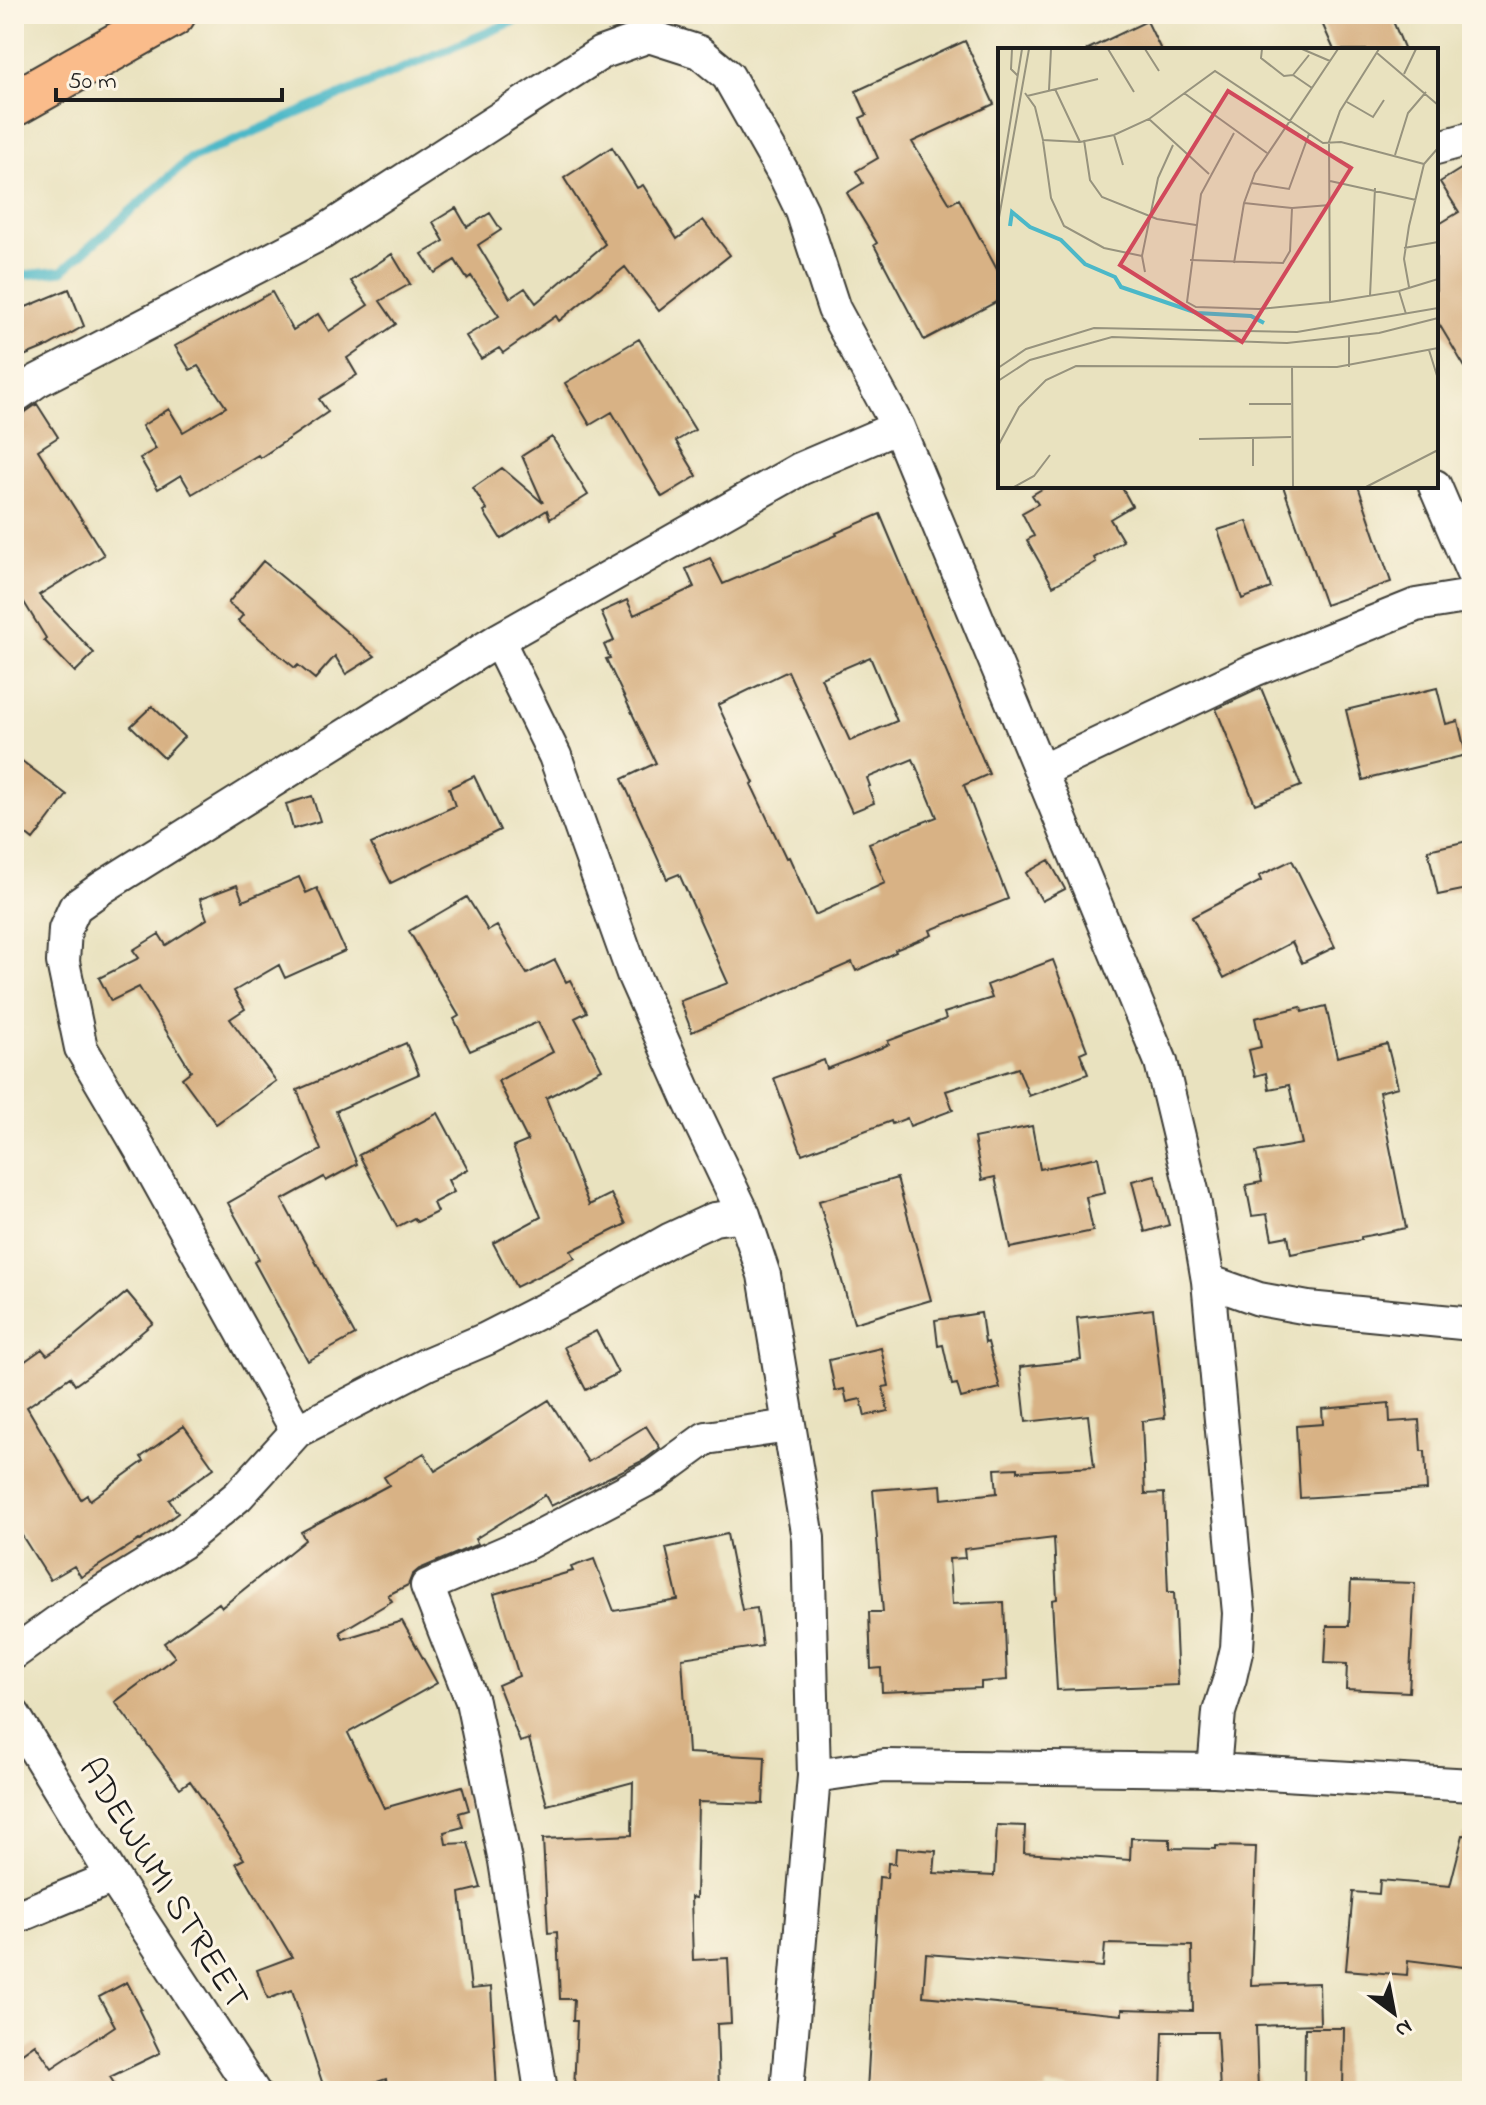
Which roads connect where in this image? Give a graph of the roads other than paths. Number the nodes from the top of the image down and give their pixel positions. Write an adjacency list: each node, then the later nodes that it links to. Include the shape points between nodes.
1 (173, 14): 2 (highway)
2 (14, 104)
3 (1472, 138): 4 (street)
4 (1438, 147)
5 (14, 397): 6 (street, via 322,233 601,53 649,36 699,52 728,76 792,189 834,309)
6 (898, 427): 10 (street, via 800,469); 11 (street)
7 (1436, 488): 8 (street)
8 (1472, 572)
9 (1472, 596): 11 (street, via 1416,605 1268,664)
10 (498, 640): 12 (street, via 555,756 633,974); 16 (street, via 103,887 75,907 65,929 63,962 81,1048)
11 (1041, 771): 13 (street, via 1161,1062)
12 (744, 1215): 15 (street, via 764,1275); 16 (street, via 714,1219 671,1239 574,1294)
13 (1208, 1281): 14 (street, via 1259,1299 1308,1308); 19 (street, via 1239,1613 1237,1648 1219,1712)
14 (1472, 1324)
15 (789, 1426): 20 (street, via 808,1538); 25 (street, via 706,1438 654,1476 551,1531 427,1586 472,1701 505,1861)
16 (297, 1431): 17 (street, via 238,1496 181,1543)
17 (14, 1653)
18 (14, 1715): 22 (street, ADEWUMI STREET)
19 (1214, 1770): 20 (street, via 884,1766); 21 (street)
20 (814, 1776): 26 (street)
21 (1472, 1785)
22 (113, 1877): 23 (street); 24 (street, ADEWUMI STREET)
23 (14, 1918)
24 (253, 2091)
25 (541, 2091)
26 (787, 2091)

